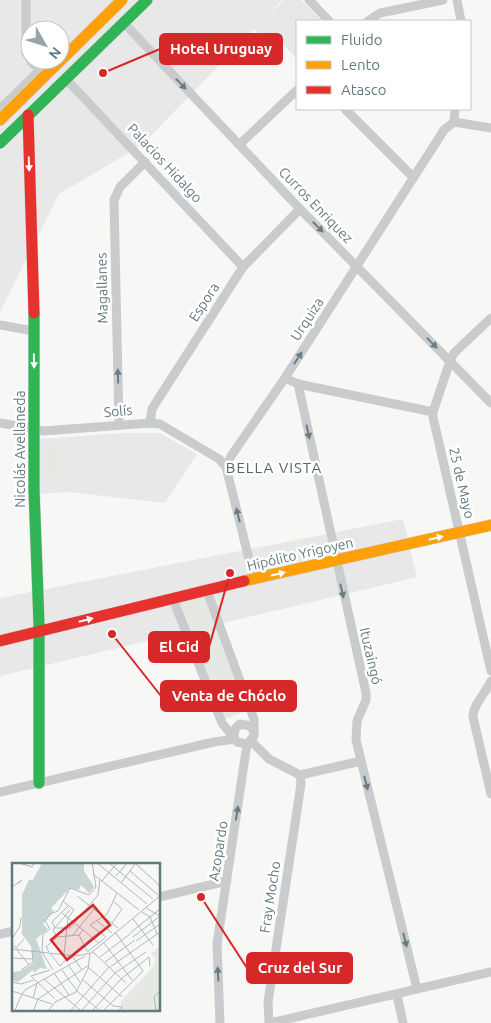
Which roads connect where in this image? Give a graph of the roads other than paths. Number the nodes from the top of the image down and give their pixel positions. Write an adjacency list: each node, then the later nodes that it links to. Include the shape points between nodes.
1 (26, 0): 8 (street)
2 (122, 0): 13 (street)
3 (134, 0): 12 (street, via 119,16)
4 (147, 0): 12 (street)
5 (309, 0): 9 (street)
6 (443, 0): 10 (street, via 380,13)
7 (457, 0): 11 (street)
8 (26, 20)
9 (328, 20)
10 (370, 20)
11 (462, 20)
12 (124, 23): 17 (street); 27 (street, Curros Enriquez, one-way to 27)
13 (90, 31): 14 (street, via 83,32); 15 (street)
14 (70, 44)
15 (75, 47): 22 (street, via 64,68 33,99); 23 (street)
16 (40, 70): 19 (street)
17 (66, 79): 22 (street); 28 (street, Palacios Hidalgo)
18 (296, 91): 27 (street)
19 (0, 109)
20 (346, 110): 29 (street)
21 (456, 110): 24 (street)
22 (28, 115): 26 (street); 35 (street, Nicolás Avellaneda, one-way to 35)
23 (0, 120)
24 (454, 122): 25 (street); 29 (street, Urquiza, via 444,130)
25 (491, 128)
26 (0, 143)
27 (240, 145): 30 (street, Curros Enriquez)
28 (145, 162): 31 (street, Palacios Hidalgo); 43 (street, Magallanes, one-way to 28, via 114,200 120,187)
29 (413, 177): 32 (street, Urquiza)
30 (300, 209): 31 (street, Espora); 32 (street, Curros Enriquez, one-way to 32)
31 (243, 267): 42 (street, Espora, via 152,409)
32 (358, 267): 36 (street, Curros Enriquez, one-way to 36); 37 (street, Urquiza, one-way to 32)
33 (491, 318): 36 (street, via 454,353)
34 (0, 325): 35 (street)
35 (34, 332): 44 (street, Nicolás Avellaneda, one-way to 44)
36 (450, 361): 39 (street, Curros Enriquez); 40 (street)
37 (285, 378): 38 (street); 45 (street, Urquiza)
38 (298, 384): 40 (street); 48 (street, Ituzaingó, one-way to 48)
39 (491, 404)
40 (433, 412): 47 (street, 25 de Mayo)
41 (0, 423): 44 (street, Solís)
42 (150, 423): 43 (street, Solís); 45 (street, Solís, via 166,426 219,459)
43 (119, 425): 44 (street, Solís)
44 (35, 430): 52 (street, Nicolás Avellaneda)
45 (226, 467): 49 (street, one-way to 45)
46 (491, 526): 47 (street, Hipólito Yrigoyen)
47 (459, 532): 48 (street, Hipólito Yrigoyen, one-way to 47); 54 (street, 25 de Mayo)
48 (336, 561): 49 (street, Hipólito Yrigoyen, one-way to 48); 58 (street, Ituzaingó, one-way to 58, via 366,693 356,727)
49 (254, 579): 50 (street, Hipólito Yrigoyen)
50 (207, 591): 51 (street, Hipólito Yrigoyen); 57 (street, Azopardo, via 254,719)
51 (173, 599): 52 (street, Hipólito Yrigoyen, one-way to 51); 56 (street, via 222,723)
52 (39, 632): 53 (street, Hipólito Yrigoyen); 60 (street, Nicolás Avellaneda)
53 (0, 640)
54 (491, 671)
55 (491, 681): 62 (street, via 476,705 473,717)
56 (234, 737): 57 (street, via 240,744); 57 (street, via 240,724 248,725); 60 (street)
57 (251, 739): 59 (street, via 269,759); 63 (street, Azopardo, one-way to 57)
58 (361, 761): 59 (street); 66 (street, Ituzaingó, one-way to 66)
59 (300, 775): 69 (street, Fray Mocho, via 268,1002)
60 (39, 783): 61 (street)
61 (0, 792)
62 (491, 794)
63 (227, 881): 64 (street); 68 (street, Azopardo, one-way to 63, via 217,944)
64 (160, 897)
65 (491, 972): 66 (street)
66 (417, 989): 67 (street)
67 (397, 994): 69 (street); 70 (street)
68 (220, 1023)
69 (270, 1023)
70 (403, 1023)

